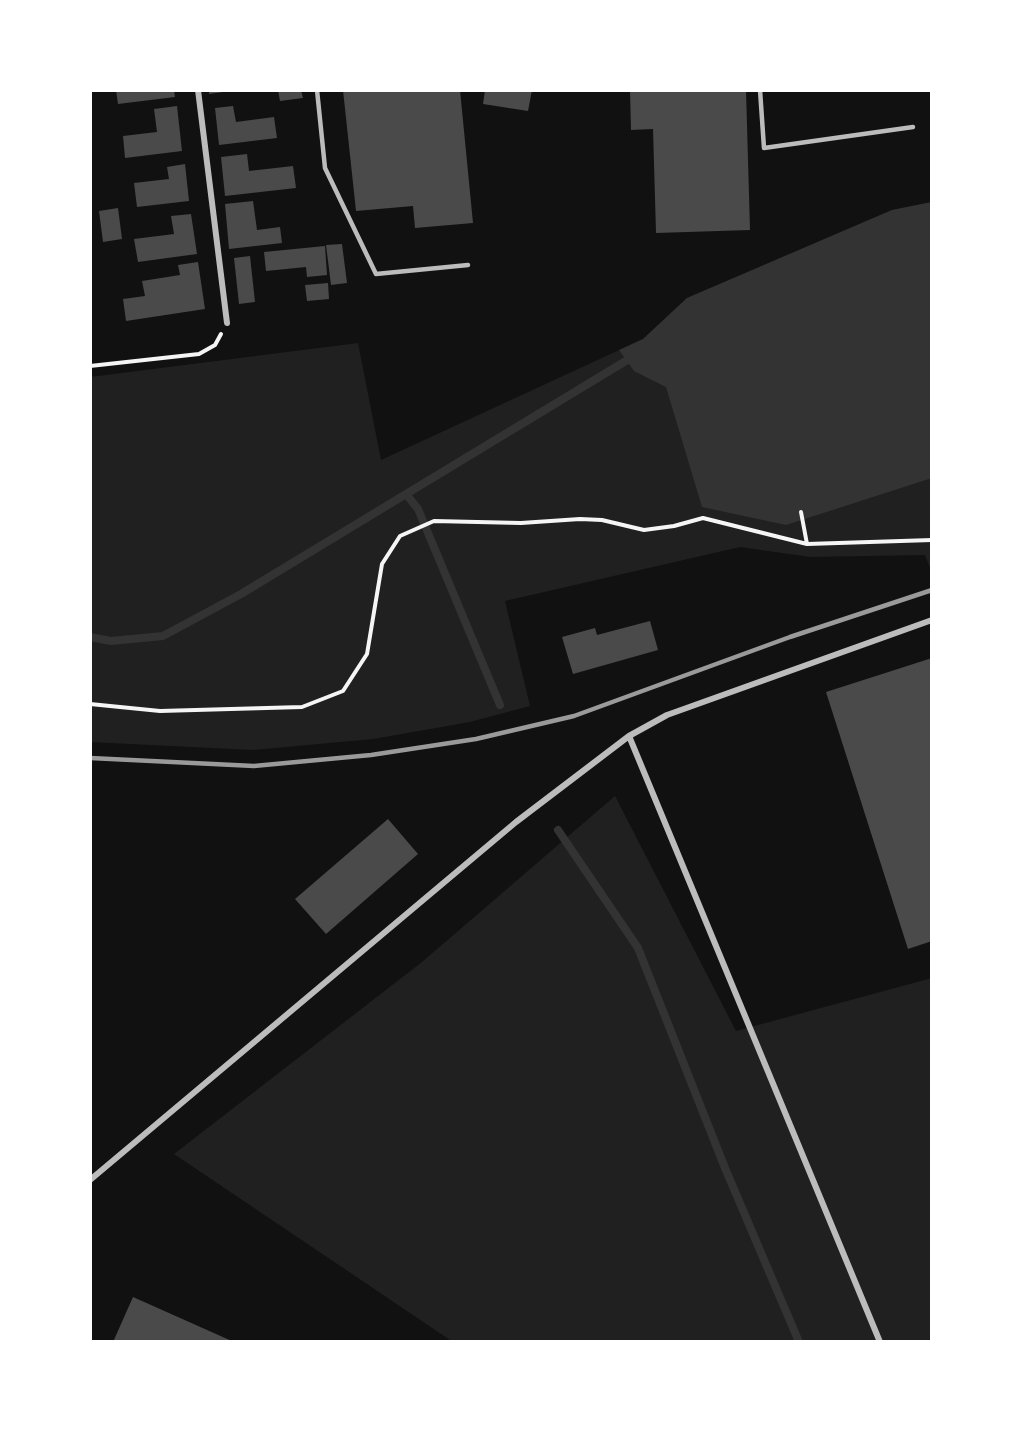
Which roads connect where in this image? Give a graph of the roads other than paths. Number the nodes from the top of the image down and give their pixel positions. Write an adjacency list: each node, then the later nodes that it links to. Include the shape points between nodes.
1 (198, 90): 6 (street)
2 (317, 90): 5 (lane, via 326,168 376,274)
3 (760, 90): 4 (lane, via 764,148)
4 (913, 127)
5 (468, 265)
6 (227, 323)
7 (932, 620): 8 (street, via 676,712)
8 (629, 736): 9 (street, via 516,822); 10 (street)
9 (90, 1180)
10 (880, 1342)

